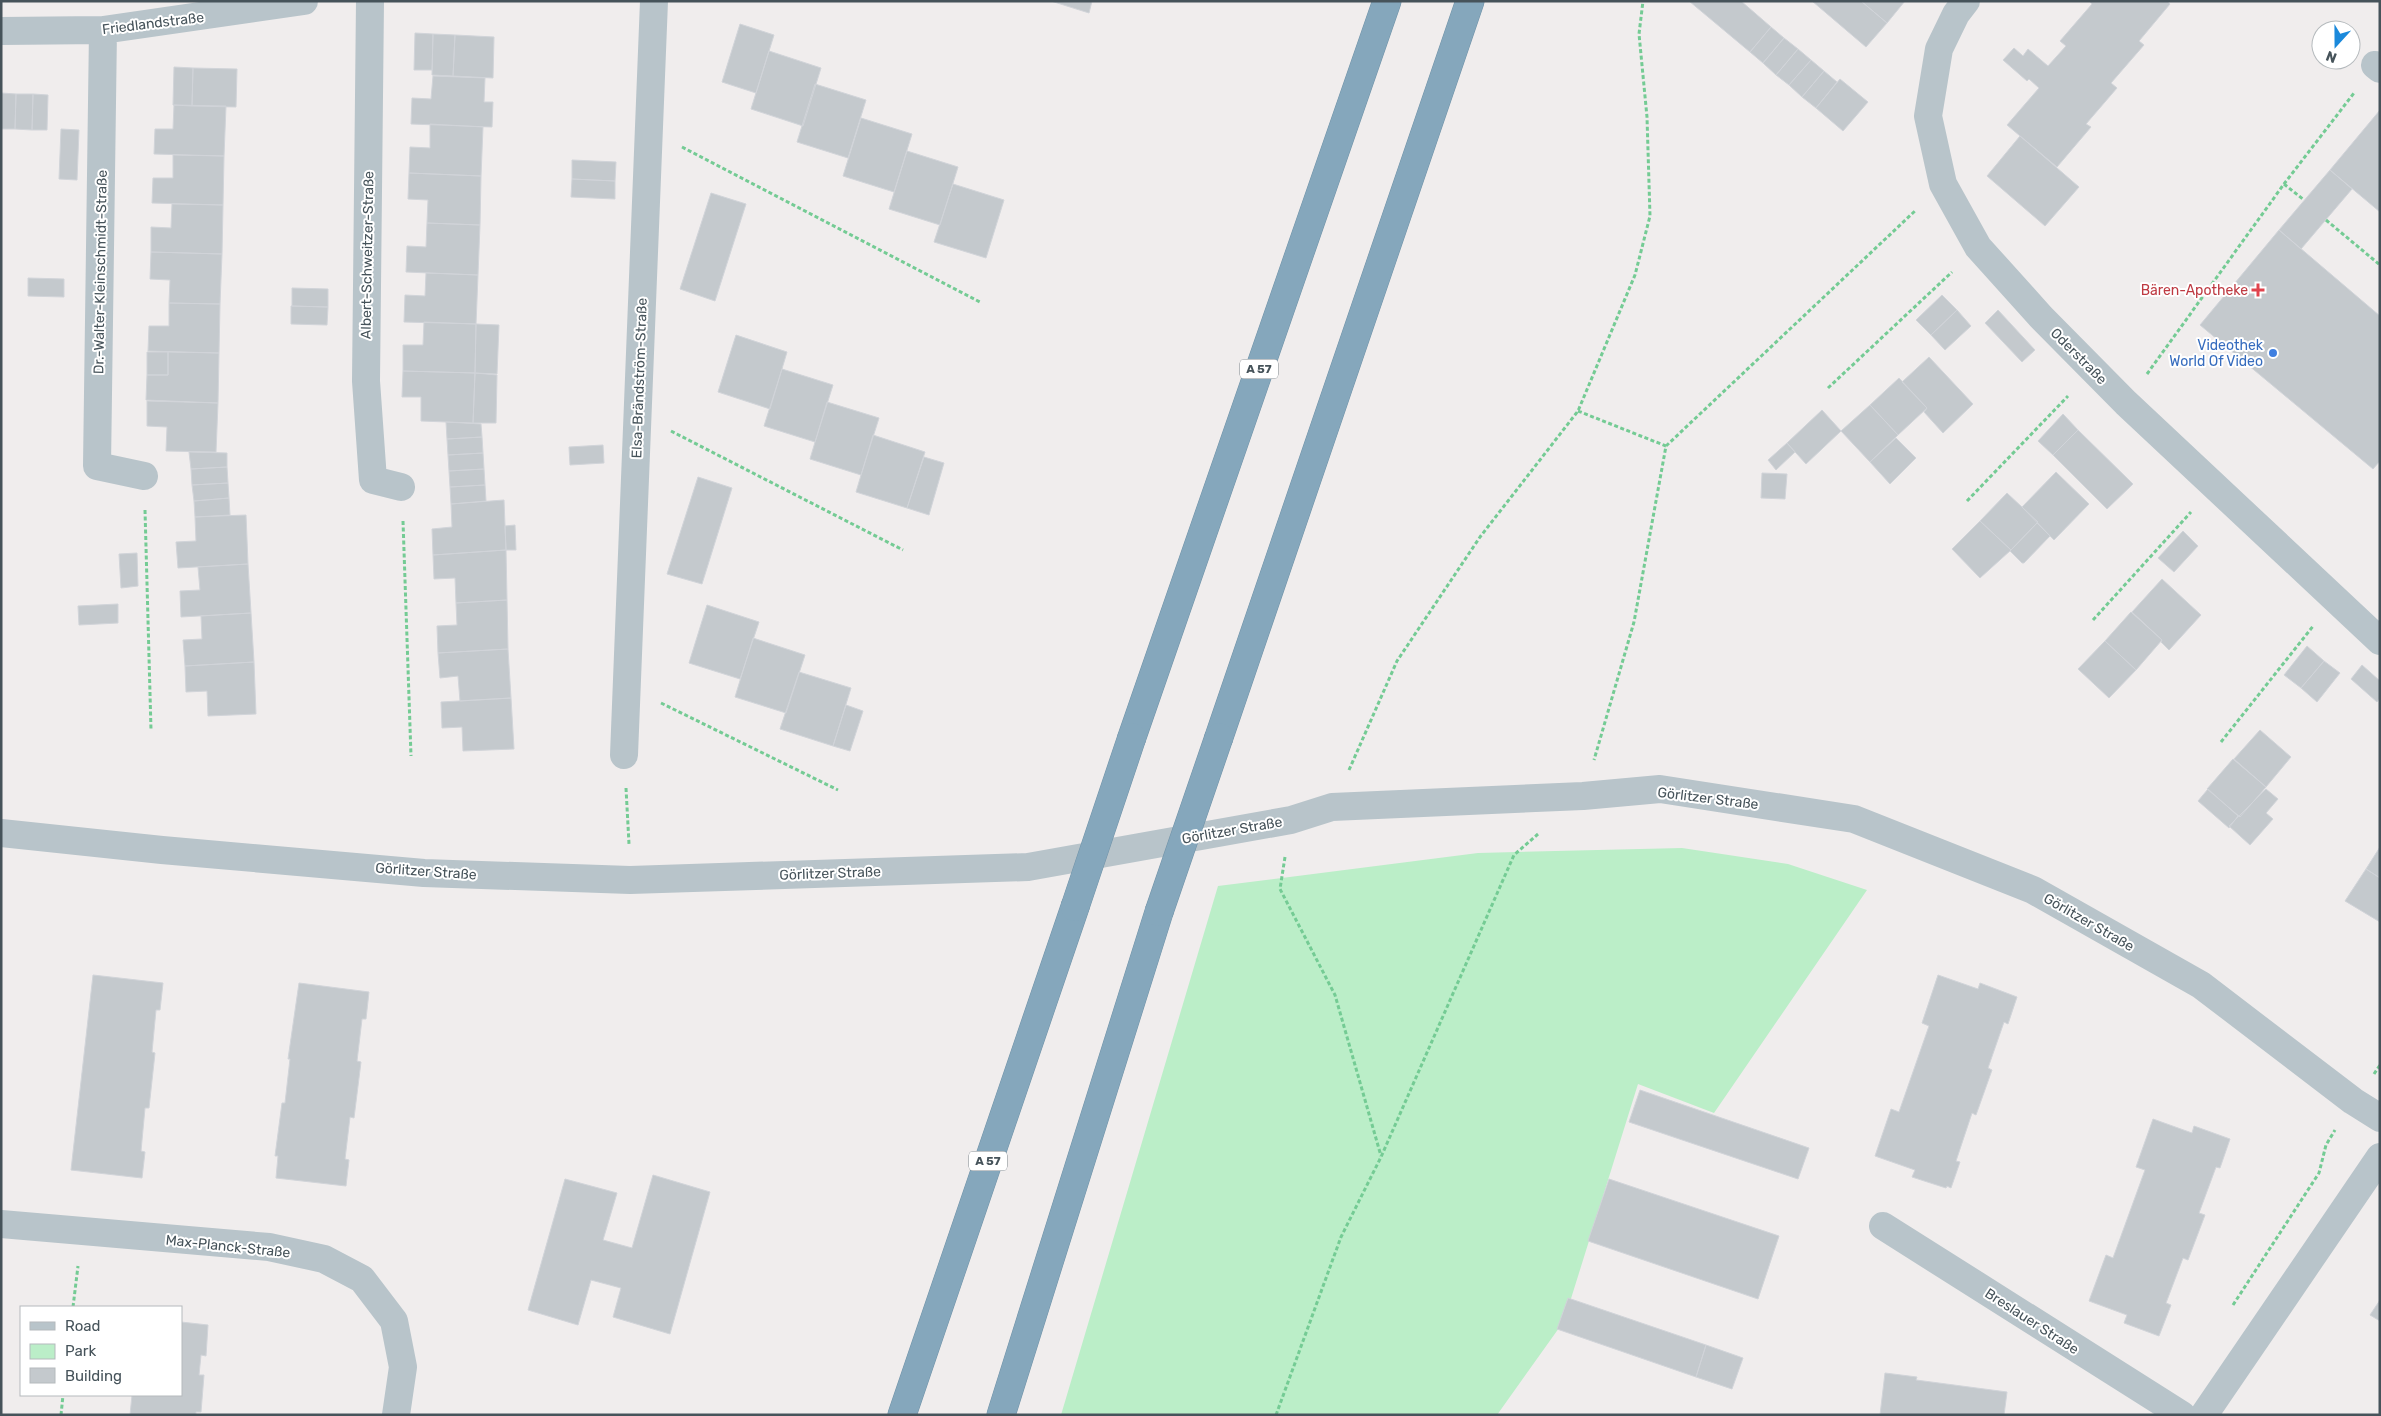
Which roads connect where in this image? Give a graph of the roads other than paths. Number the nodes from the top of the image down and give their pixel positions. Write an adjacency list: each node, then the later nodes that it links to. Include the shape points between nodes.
1 (304, 1): 7 (street, Friedlandstraße)
2 (370, 1): 10 (street, Albert-Schweitzer-Straße, via 367,391 373,480)
3 (654, 1): 12 (street, Elsa-Brändström-Straße)
4 (1387, 1): 19 (highway, A 57, bridge)
5 (1470, 1): 20 (highway, bridge, via 1159,912)
6 (1966, 1): 11 (street, Oderstraße, via 1938,49 1928,116 1943,184 1978,247 2126,403)
7 (103, 30): 8 (street, Friedlandstraße); 9 (street, Dr.-Walter-Kleinschmidt-Straße, via 97,466)
8 (1, 31)
9 (144, 476)
10 (402, 488)
11 (2380, 641)
12 (624, 755)
13 (1, 833): 14 (street, Görlitzer Straße, via 424,872 630,880 1028,867 1291,820 1332,807 1583,796 1660,789 1854,819 2033,890 2201,986)
14 (2380, 1118)
15 (2380, 1157): 22 (street)
16 (1, 1224): 18 (street, Max-Planck-Straße, via 269,1247 324,1259 362,1279 394,1321 403,1367)
17 (1883, 1226): 21 (street, Breslauer Straße)
18 (396, 1415)
19 (902, 1415)
20 (1000, 1415)
21 (2182, 1415)
22 (2204, 1415)

